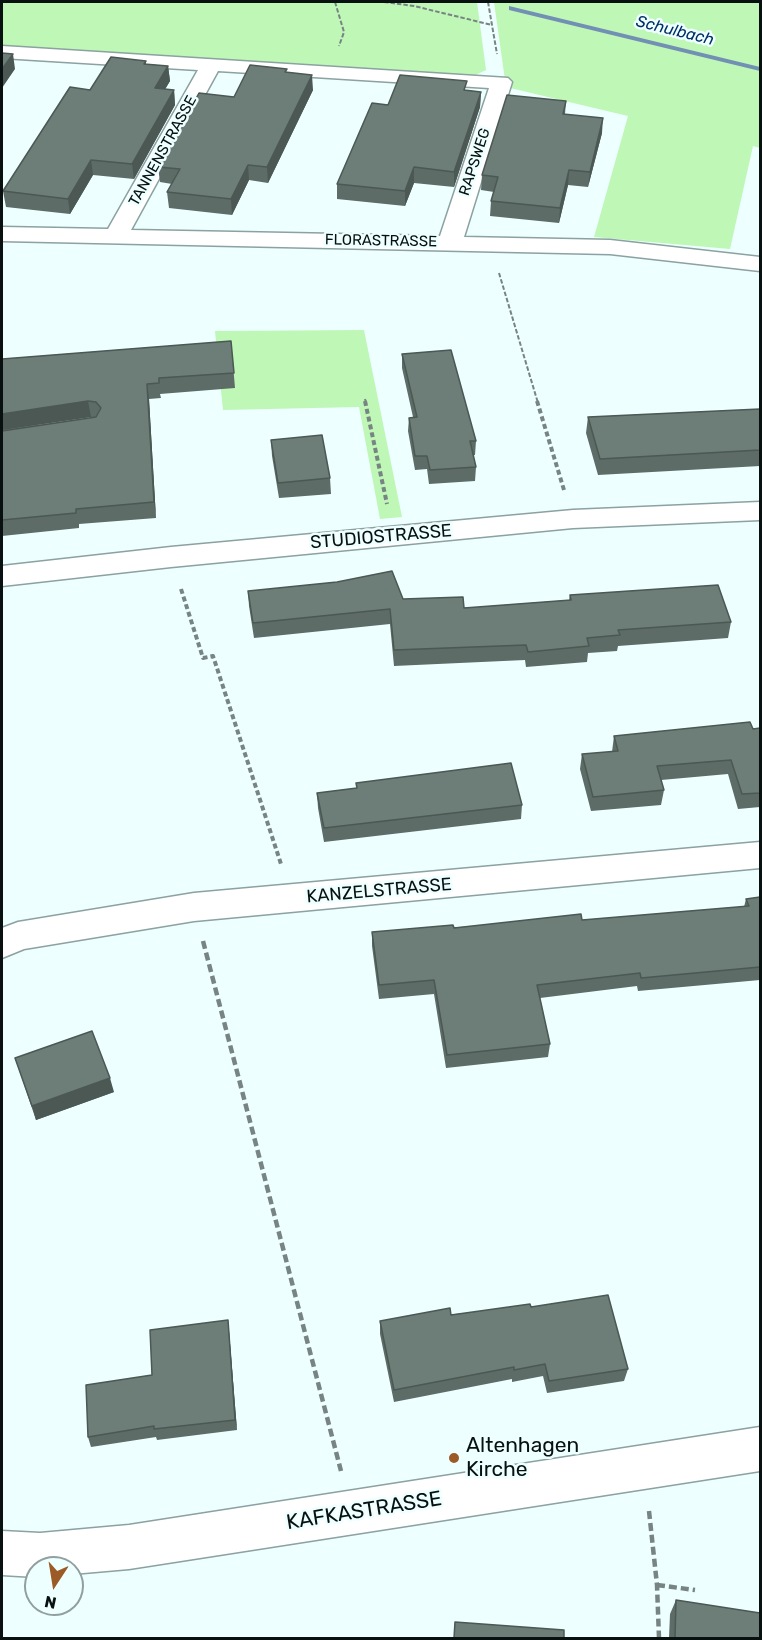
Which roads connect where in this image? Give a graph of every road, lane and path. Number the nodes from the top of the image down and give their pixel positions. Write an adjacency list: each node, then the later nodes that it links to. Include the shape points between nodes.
1 (335, 2): 9 (path, via 344,32)
2 (384, 2): 6 (path)
3 (488, 2): 6 (path)
4 (719, 2): 5 (path)
5 (738, 2)
6 (492, 25): 10 (path)
7 (2, 52): 8 (street)
8 (211, 65): 9 (street); 12 (street, TANNENSTRASSE)
9 (331, 72): 10 (street)
10 (501, 82): 13 (street, RAPSWEG)
11 (2, 234): 12 (street, FLORASTRASSE)
12 (116, 236): 13 (street, FLORASTRASSE)
13 (450, 242): 14 (street, FLORASTRASSE)
14 (490, 243): 15 (street, FLORASTRASSE, via 641,249); 18 (path)
15 (760, 264)
16 (365, 399): 19 (path)
17 (760, 511): 18 (street, STUDIOSTRASSE)
18 (573, 519): 19 (street, STUDIOSTRASSE)
19 (394, 536): 20 (street, STUDIOSTRASSE)
20 (171, 557): 21 (street, STUDIOSTRASSE); 23 (path, via 203,658 213,656)
21 (2, 576)
22 (760, 855): 23 (street, KANZELSTRASSE)
23 (292, 898): 24 (street, KANZELSTRASSE)
24 (194, 907): 25 (street, KANZELSTRASSE, via 18,936); 28 (path)
25 (2, 944)
26 (760, 1449): 27 (street, KAFKASTRASSE)
27 (641, 1468): 28 (street, KAFKASTRASSE); 30 (path, via 652,1526)
28 (351, 1512): 29 (street, KAFKASTRASSE, via 129,1547 40,1555)
29 (2, 1553)
30 (657, 1585): 31 (path); 32 (path)
31 (695, 1590)
32 (659, 1638)

